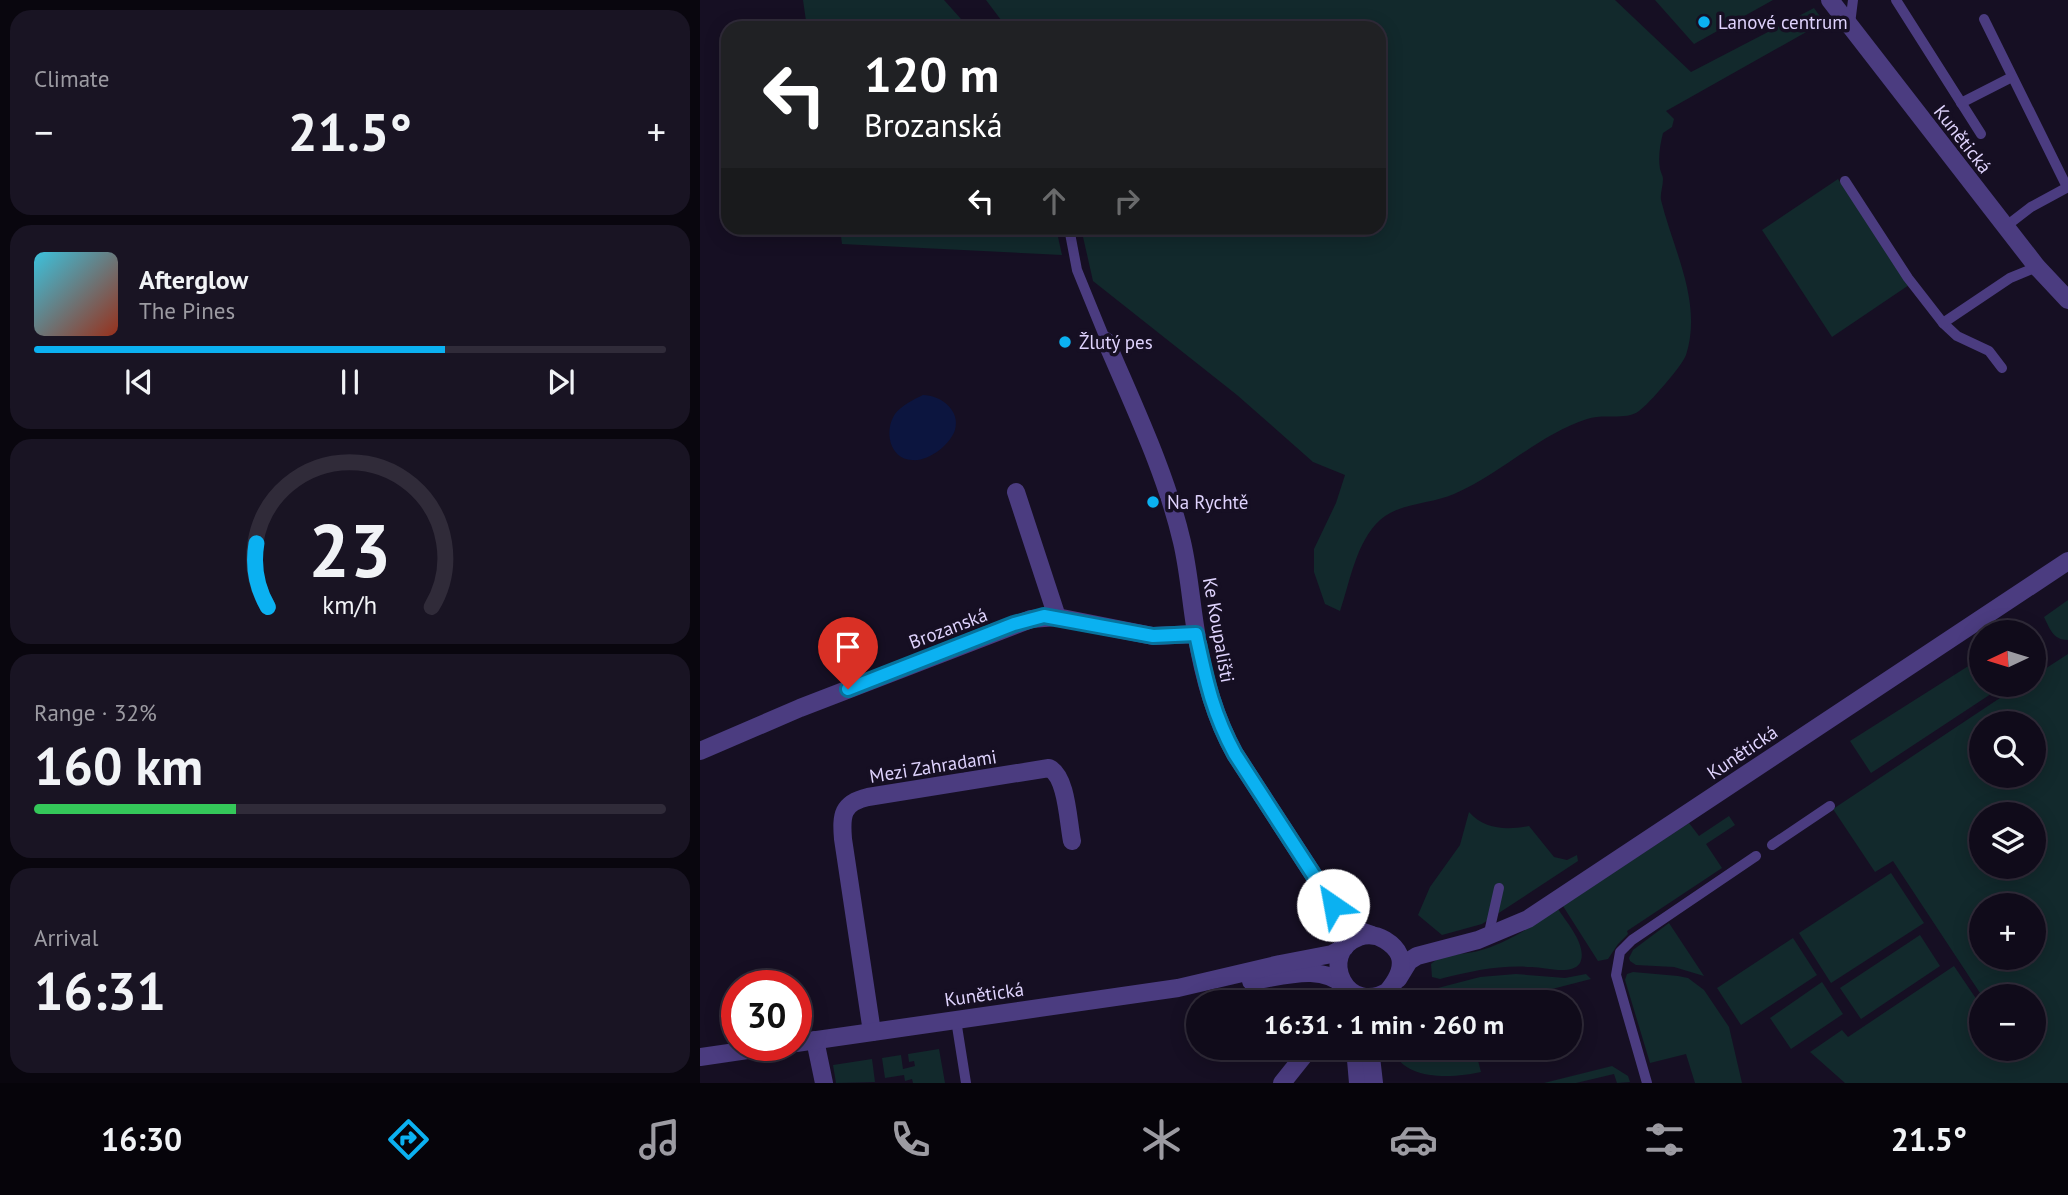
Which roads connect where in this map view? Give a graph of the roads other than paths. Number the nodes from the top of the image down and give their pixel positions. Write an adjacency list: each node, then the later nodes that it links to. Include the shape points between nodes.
1 (1829, 0): 5 (street, Kunětická)
2 (1853, 0): 5 (lane)
3 (1896, 0): 7 (lane)
4 (1984, 19): 6 (lane)
5 (1850, 28): 11 (street, Kunětická)
6 (2012, 77): 7 (lane); 10 (lane)
7 (1961, 103): 8 (lane)
8 (1981, 134)
9 (1845, 181): 15 (lane)
10 (2068, 187): 11 (lane)
11 (2005, 226): 13 (street, Kunětická)
12 (1070, 235): 16 (lane, via 1077,270)
13 (2037, 267): 14 (street, Kunětická); 15 (lane, via 2010,278)
14 (2068, 300)
15 (1943, 323): 17 (lane, via 1957,336 1989,351)
16 (1106, 341): 21 (street, Ke Koupališti, via 1167,489 1182,542)
17 (2002, 368)
18 (1016, 492): 20 (street)
19 (2068, 561): 30 (street, Kunětická, via 1528,919)
20 (1057, 617): 21 (street, Brozanská, via 1153,636); 22 (street, Brozanská, via 1014,624)
21 (1196, 634): 28 (street, Ke Koupališti, via 1221,729)
22 (700, 751)
23 (1830, 806): 25 (lane)
24 (1072, 841): 40 (street, Mezi Zahradami, via 1062,782 1049,768 868,797 850,804 843,815 843,839)
25 (1773, 845)
26 (1756, 856): 54 (lane, via 1620,952 1616,975)
27 (1499, 888): 30 (lane)
28 (1333, 905): 29 (street, Ke Koupališti, via 1352,928); 31 (street, Ke Koupališti)
29 (1378, 937): 31 (street, via 1357,938); 32 (street, Kunětická, via 1411,952); 33 (street, via 1398,953 1401,963)
30 (1485, 937): 32 (street, Kunětická)
31 (1347, 945): 34 (street, Kunětická, via 1323,957); 36 (street, via 1339,971)
32 (1427, 952): 33 (street, Kunětická, via 1409,961)
33 (1394, 984): 37 (street); 38 (street, Kunětická)
34 (1178, 988): 35 (street, Kunětická, via 1317,972 1331,976); 39 (street, Kunětická)
35 (1345, 990)
36 (1348, 990)
37 (1385, 990)
38 (1389, 990)
39 (956, 1020): 40 (street, Kunětická); 51 (lane)
40 (872, 1032): 41 (street, Kunětická)
41 (816, 1040): 42 (street, Kunětická); 50 (street)
42 (812, 1041)
43 (721, 1054): 44 (street)
44 (700, 1057)
45 (1301, 1060): 49 (street)
46 (1303, 1060): 49 (street)
47 (1356, 1060): 52 (street)
48 (1371, 1060): 53 (street)
49 (1285, 1080)
50 (824, 1083)
51 (966, 1083)
52 (1358, 1083)
53 (1374, 1083)
54 (1647, 1083)

